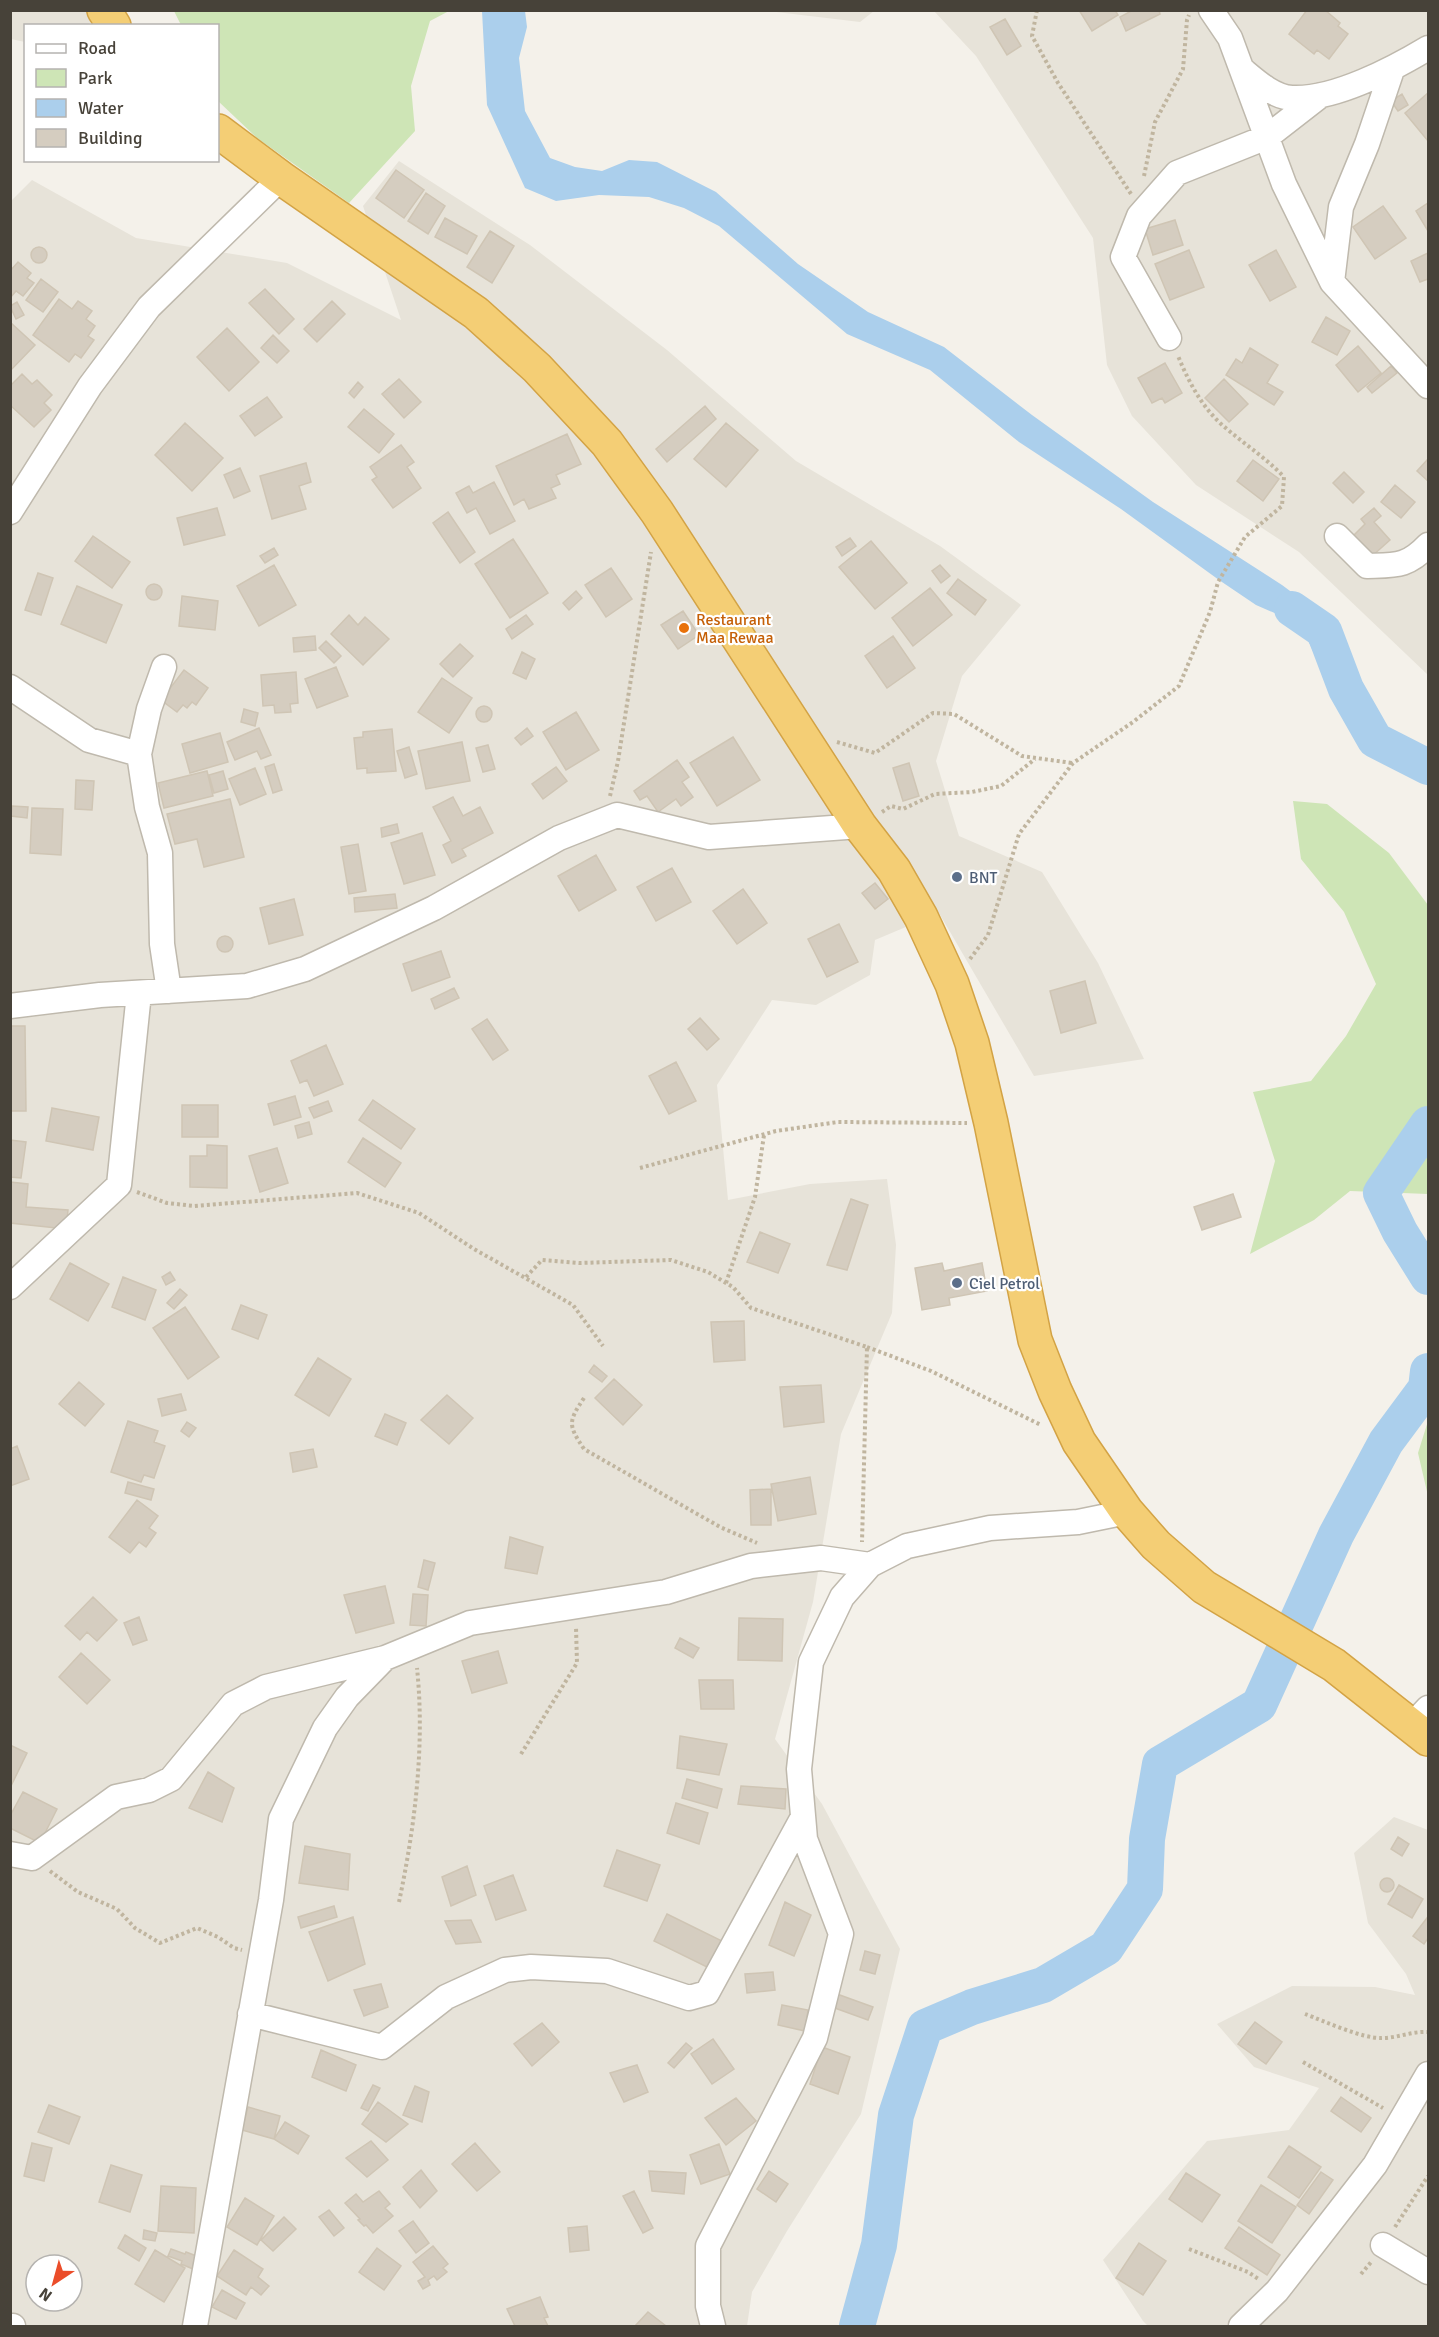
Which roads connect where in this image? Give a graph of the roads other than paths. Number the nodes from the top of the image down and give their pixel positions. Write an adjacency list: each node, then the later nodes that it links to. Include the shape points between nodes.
1 (1211, 10): 4 (street, via 1230,38)
2 (1428, 48): 3 (street)
3 (1392, 70): 5 (street); 9 (street, via 1341,207)
4 (1244, 71): 5 (street, via 1264,88 1290,98); 7 (street)
5 (1321, 95): 7 (street)
6 (219, 132): 8 (highway)
7 (1266, 136): 9 (street, via 1284,184); 10 (street, via 1176,173 1139,216 1123,257)
8 (281, 178): 12 (street, via 149,307 90,386); 18 (highway, via 476,313 537,368 607,442 657,512)
9 (1332, 282): 11 (street)
10 (1169, 338)
11 (1428, 386)
12 (10, 512)
13 (1337, 536): 14 (street, via 1367,566 1397,565 1415,558)
14 (1428, 545)
15 (164, 667): 17 (street)
16 (10, 687): 17 (street, via 89,740)
17 (139, 754): 19 (street, via 147,807 160,853 162,944)
18 (860, 826): 19 (street, via 709,837 617,815 559,838 434,908 306,969 247,986); 23 (highway, via 894,870 952,984 972,1043 991,1123 1035,1340 1079,1442)
19 (169, 991): 20 (street)
20 (139, 993): 21 (street); 22 (street, via 118,1185)
21 (10, 1006)
22 (10, 1287)
23 (1127, 1512): 24 (street, via 1078,1522 990,1528 907,1546); 26 (highway, via 1156,1545 1204,1587 1280,1631)
24 (865, 1564): 25 (street, via 822,1558 751,1566 666,1592 470,1623); 27 (street, via 842,1597 811,1662 799,1769)
25 (385, 1658): 28 (street, via 266,1687 233,1704 171,1779 149,1790 116,1797); 29 (street, via 347,1697 325,1728 281,1819)
26 (1423, 1724)
27 (803, 1817): 29 (street, via 707,1993 689,1998 607,1971 531,1967 504,1970 446,1997 382,2047); 34 (street, via 805,1839 841,1934 815,2038 708,2246 708,2306)
28 (21, 1856)
29 (250, 2014): 33 (street)
30 (1428, 2074): 35 (street, via 1375,2165 1277,2291)
31 (1383, 2245): 32 (street)
32 (1428, 2272)
33 (195, 2326)
34 (713, 2326)
35 (1241, 2326)

